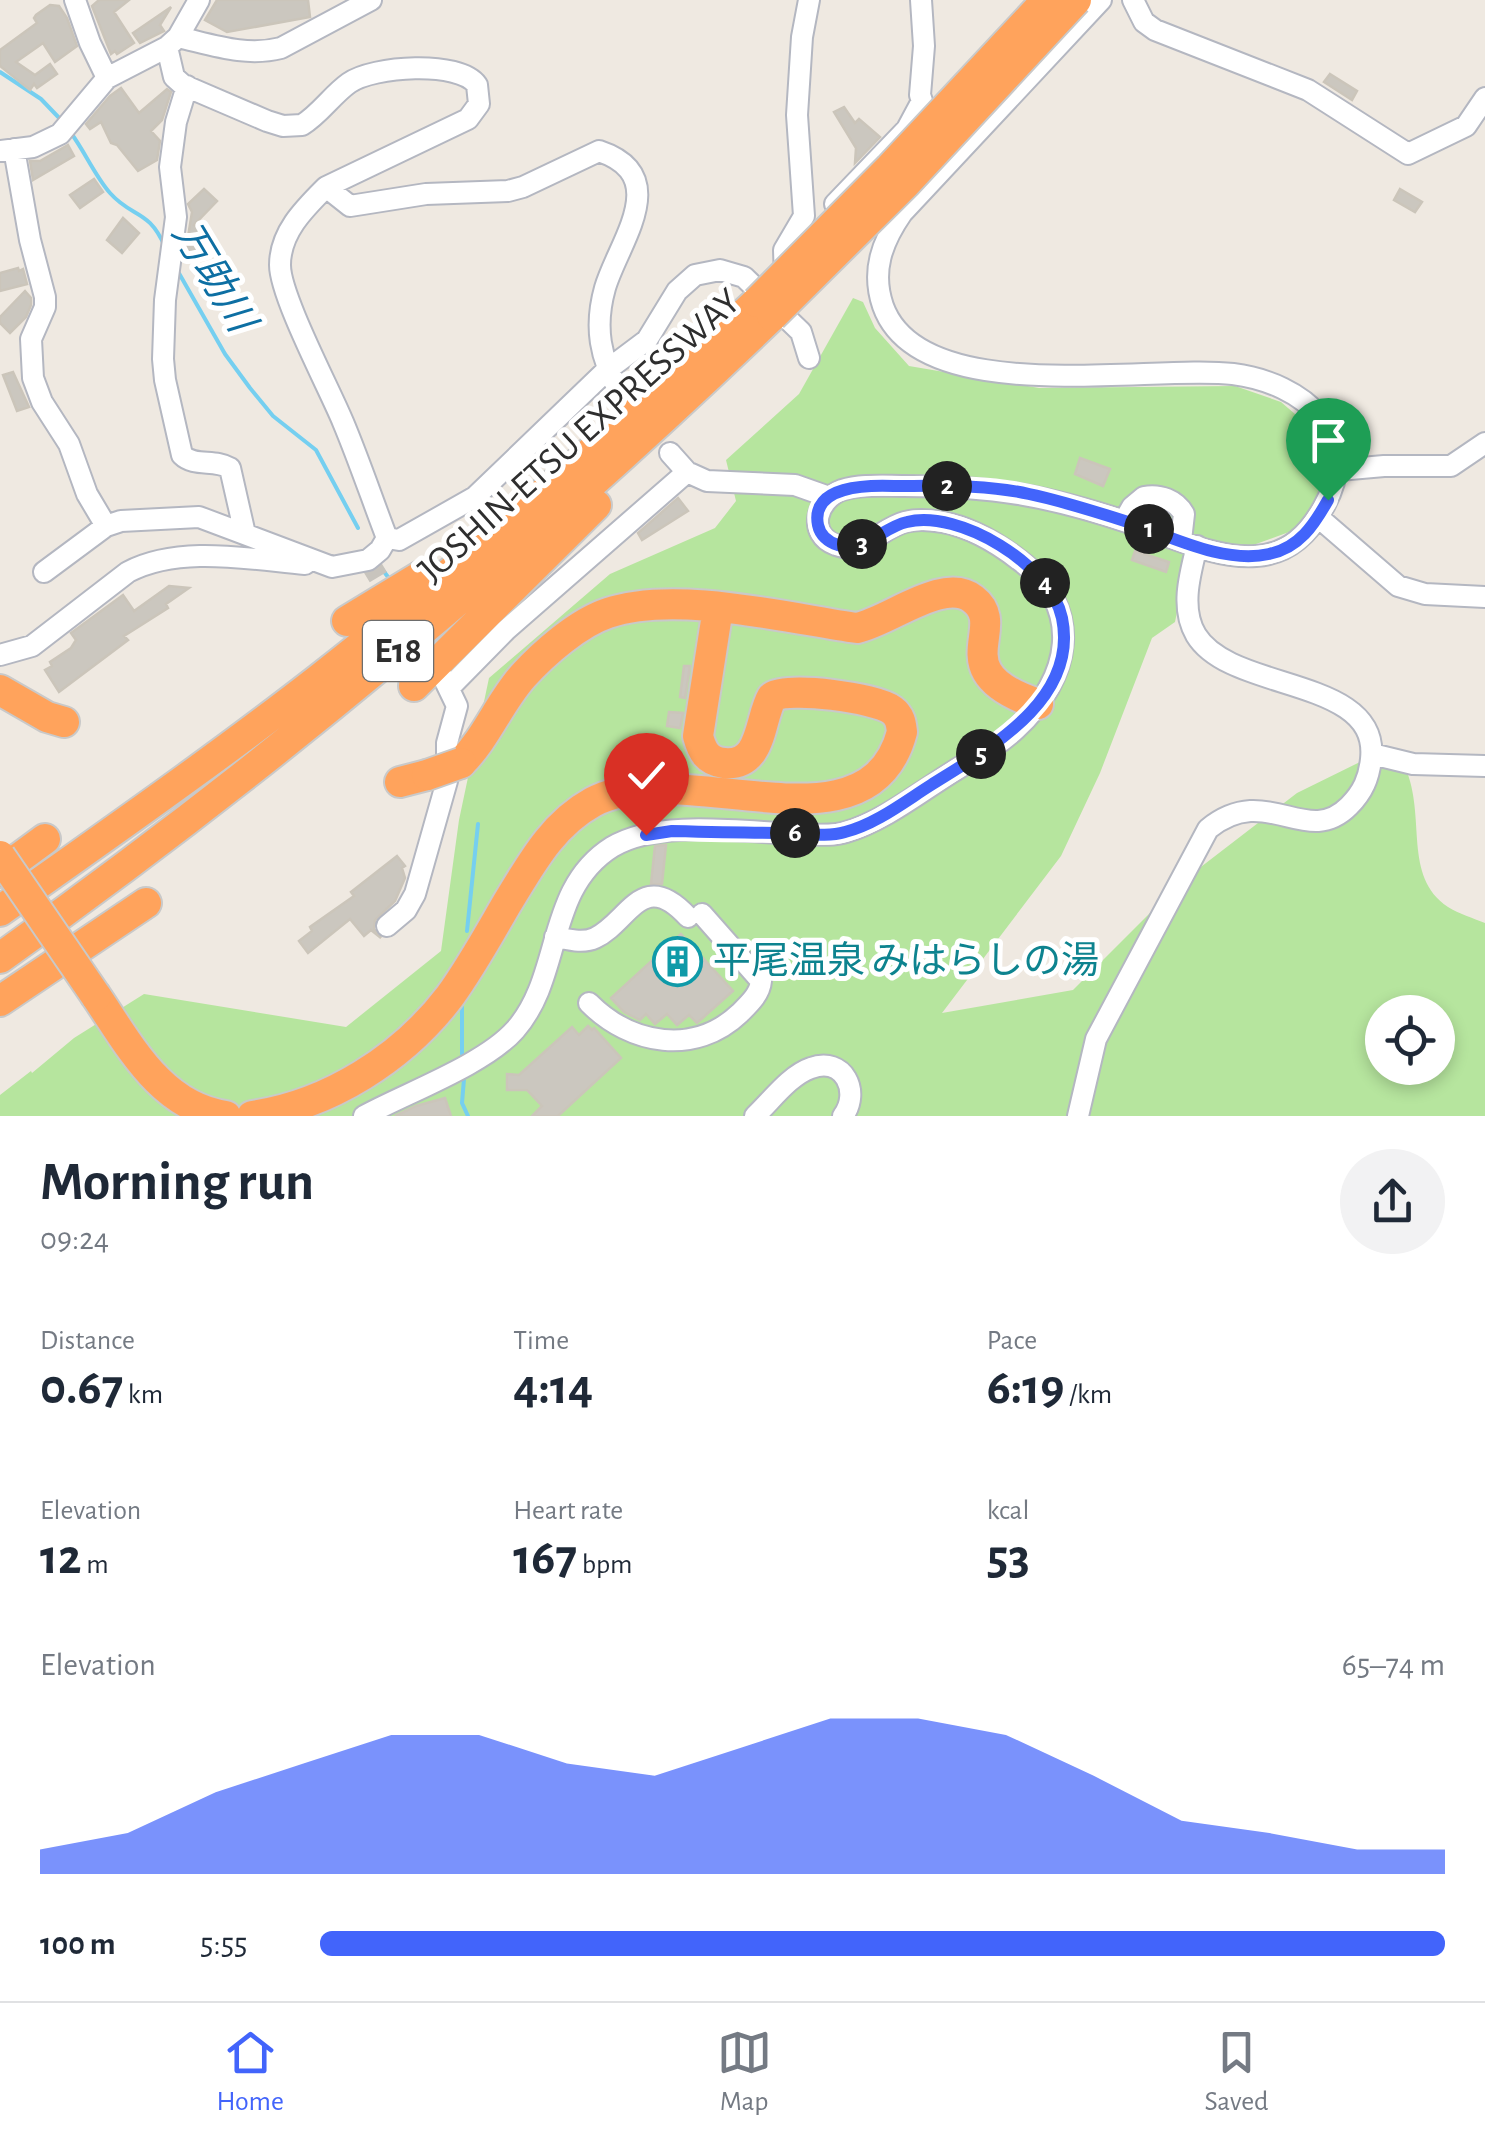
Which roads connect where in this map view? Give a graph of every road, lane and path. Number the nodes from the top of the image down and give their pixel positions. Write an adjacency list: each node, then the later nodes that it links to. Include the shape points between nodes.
1 (75, 0): 11 (street)
2 (199, 0): 10 (street)
3 (371, 0): 10 (street, via 268,52)
4 (809, 0): 16 (street, via 797,115 804,216)
5 (921, 0): 16 (street, via 924,63 917,113)
6 (1047, 0): 17 (highway, JOSHIN-ETSU EXPRESSWAY / E18, bridge, via 914,144)
7 (1076, 0): 17 (highway, JOSHIN-ETSU EXPRESSWAY / E18, bridge)
8 (1101, 0): 24 (street, via 894,224 877,264 888,318 920,348 980,367 1071,378 1216,373 1267,382 1325,422)
9 (1132, 0): 13 (street, via 1154,30 1308,90 1408,154 1466,126)
10 (172, 42): 11 (street); 12 (street, via 174,77)
11 (108, 78): 14 (street, via 46,142)
12 (187, 86): 15 (street, via 296,127 350,82 378,72 448,69 472,77 480,95 468,119); 30 (street, via 170,167 176,217 164,370 182,456 230,468)
13 (1485, 98)
14 (7, 150): 29 (street, via 45,297 31,338 33,378)
15 (326, 188): 19 (street, via 357,207 426,194 508,191 588,154 611,155 628,168 637,201 631,232 604,289 599,339); 31 (street, via 293,224 280,268)
16 (783, 257): 17 (street)
17 (773, 313): 18 (street, via 801,332); 19 (street, via 738,273 703,272 677,291 647,340); 20 (highway, JOSHIN-ETSU EXPRESSWAY / E18); 39 (highway); 53 (highway, JOSHIN-ETSU EXPRESSWAY / E18, via 597,479 358,685)
18 (809, 358)
19 (607, 370): 21 (street); 31 (street, via 475,497 399,540)
20 (660, 391): 37 (highway, via 413,582); 50 (highway, JOSHIN-ETSU EXPRESSWAY / E18, via 319,679)
21 (620, 392)
22 (1485, 443): 24 (street, via 1451,466)
23 (670, 453): 25 (street)
24 (1339, 470): 27 (street)
25 (688, 472): 26 (street, via 708,482 795,485); 39 (street)
26 (828, 497): 28 (street, via 873,486 986,487); 41 (street, via 818,521 835,545 859,545 906,522 945,522 1000,547 1039,576 1056,600 1064,641)
27 (1318, 517): 32 (street, via 1298,540 1271,554 1242,556); 35 (street, via 1398,586)
28 (1124, 521): 32 (street); 32 (street, via 1144,497 1165,498 1184,514)
29 (106, 526): 30 (street, via 191,516); 34 (street)
30 (245, 534): 33 (street)
31 (387, 538): 33 (street, via 368,560)
32 (1189, 543): 43 (street, via 1188,604 1198,638 1224,661 1357,714)
33 (332, 567): 38 (street, via 213,557 142,564 32,646)
34 (44, 572)
35 (1485, 597)
36 (718, 608): 41 (highway, via 858,628 939,593 965,594 982,611 987,676 998,688); 45 (highway, bridge, via 653,606 592,620 525,674 461,763); 57 (highway, via 698,736 703,752 728,763 746,757 772,697 790,691 873,702 892,711 902,732 884,766 855,791 831,798 658,786 594,802 540,849 460,981 415,1035 344,1085)
37 (347, 620)
38 (0, 655)
39 (435, 684): 51 (street, via 457,706 447,743 447,781 415,894)
40 (0, 690): 42 (highway)
41 (1038, 704): 52 (street, via 990,748 845,832 672,831 617,844 578,879)
42 (64, 722)
43 (1372, 754): 44 (street, via 1413,764); 61 (street, via 1366,786 1326,820 1244,810 1208,830 1096,1039)
44 (1485, 766)
45 (414, 779)
46 (45, 839): 48 (highway)
47 (0, 856): 56 (highway, bridge, via 140,1059 178,1100)
48 (0, 872)
49 (146, 903): 54 (highway)
50 (0, 911)
51 (387, 926)
52 (554, 937): 55 (street, via 596,938 635,902 666,900 695,916 762,981 750,1004 707,1037 651,1038 617,1025); 58 (street, via 537,994 506,1039)
53 (0, 958)
54 (0, 1001)
55 (590, 1003)
56 (226, 1116)
57 (252, 1116)
58 (364, 1116)
59 (754, 1116): 60 (street, via 796,1077 826,1065 841,1072 852,1090)
60 (843, 1116)
61 (1078, 1116)

